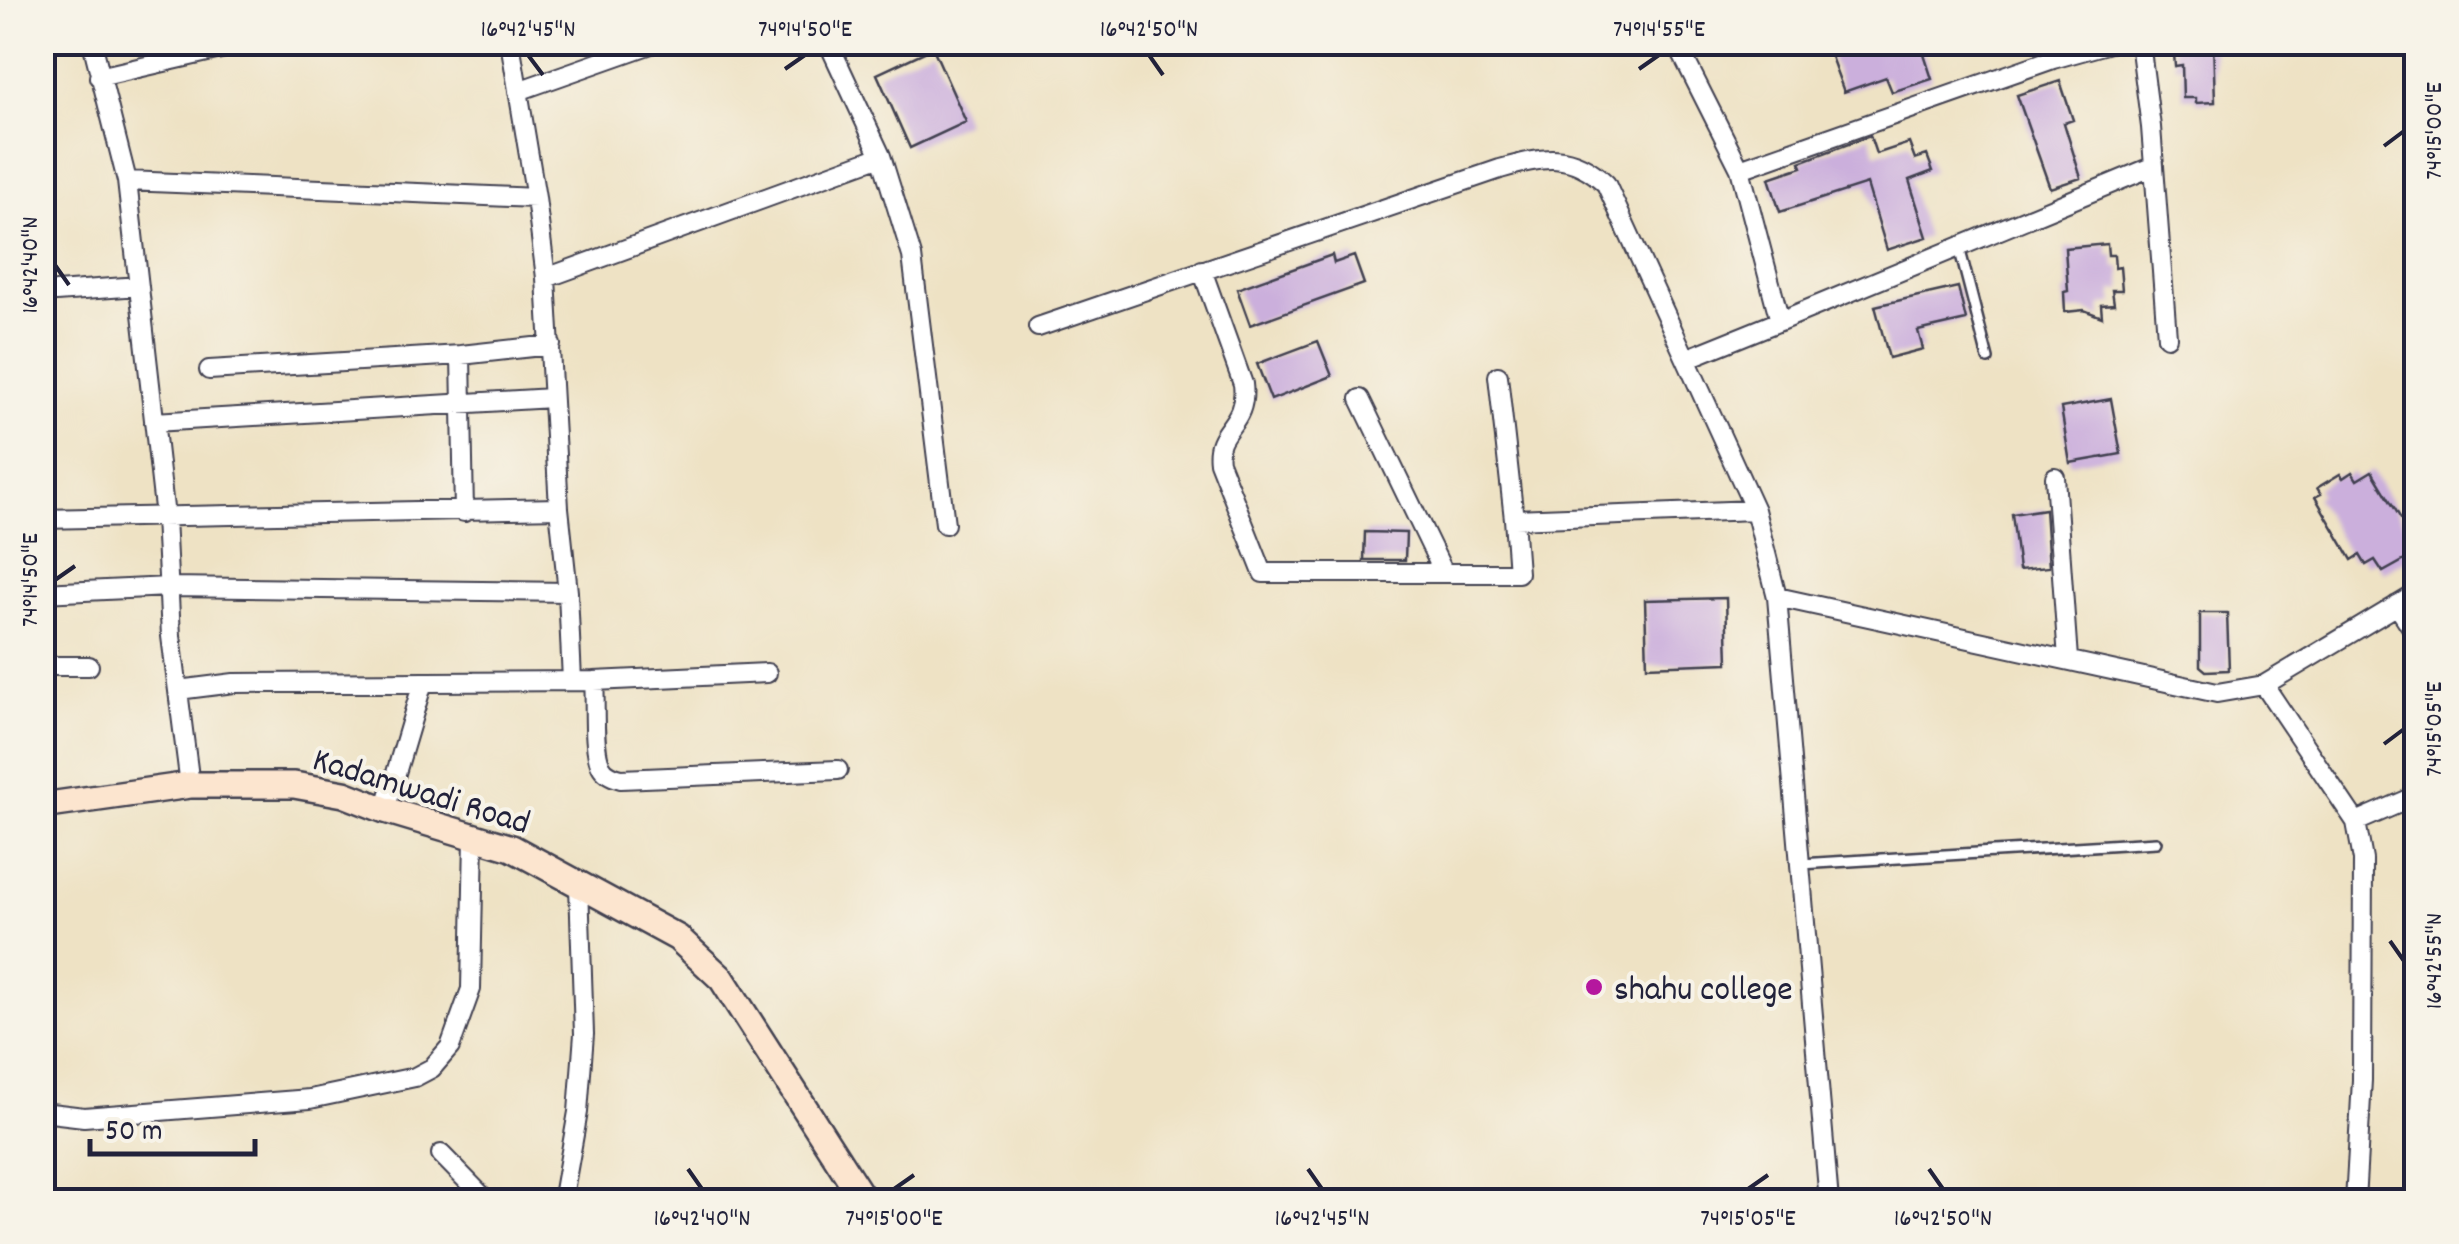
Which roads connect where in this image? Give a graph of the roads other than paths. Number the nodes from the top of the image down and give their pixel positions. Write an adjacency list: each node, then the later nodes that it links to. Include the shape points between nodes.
1 (92, 42): 10 (street)
2 (251, 42): 10 (street)
3 (510, 42): 11 (street)
4 (657, 42): 11 (street)
5 (828, 42): 12 (street)
6 (1676, 42): 14 (street)
7 (2114, 42): 9 (street)
8 (2140, 42): 13 (street)
9 (2051, 51): 14 (street)
10 (99, 77): 15 (street)
11 (518, 91): 16 (street)
12 (881, 156): 19 (street); 42 (street, via 912,256)
13 (2154, 166): 17 (street); 24 (street)
14 (1740, 169): 22 (street)
15 (127, 181): 16 (street); 20 (street)
16 (536, 198): 19 (street)
17 (1959, 247): 22 (street); 28 (lane)
18 (1202, 270): 23 (street); 27 (street, via 1500,169 1539,158 1566,160 1606,184); 43 (street, via 1244,384 1243,410 1219,443 1218,462 1263,573)
19 (546, 278): 25 (street)
20 (139, 286): 21 (street); 34 (street)
21 (42, 293)
22 (1780, 321): 27 (street)
23 (1038, 327)
24 (2167, 337)
25 (552, 345): 26 (street); 31 (street)
26 (461, 355): 29 (street); 33 (street)
27 (1686, 359): 37 (street)
28 (1988, 359)
29 (210, 370)
30 (1498, 376): 40 (street)
31 (552, 398): 33 (street); 36 (street)
32 (1360, 399): 43 (street)
33 (461, 403): 34 (street); 38 (street)
34 (154, 422): 39 (street)
35 (2055, 478): 51 (street)
36 (559, 508): 38 (street); 45 (street)
37 (1755, 510): 40 (street); 48 (street)
38 (464, 512): 39 (street)
39 (165, 517): 41 (street); 44 (street)
40 (1514, 518): 43 (street, via 1518,573)
41 (42, 520)
42 (945, 524)
43 (1444, 573)
44 (169, 587): 45 (street); 46 (street); 59 (street)
45 (568, 592): 57 (street)
46 (42, 593)
47 (2416, 594): 49 (street)
48 (1777, 598): 51 (street); 68 (street)
49 (2397, 605): 50 (street); 58 (street)
50 (2416, 634)
51 (2068, 659): 58 (street, via 2217,693)
52 (42, 666): 53 (street)
53 (89, 666)
54 (767, 673): 55 (street)
55 (594, 681): 57 (street); 60 (street, via 598,754 609,775)
56 (423, 682): 57 (street); 59 (street); 64 (street)
57 (572, 682)
58 (2264, 686): 65 (street)
59 (178, 690): 61 (street)
60 (838, 770)
61 (190, 785): 63 (street, Kadamwadi Road); 64 (street, Kadamwadi Road, via 294,785)
62 (2416, 796): 65 (street)
63 (42, 806)
64 (386, 810): 66 (street, Kadamwadi Road)
65 (2356, 822): 76 (street, via 2365,923)
66 (474, 837): 69 (street, Kadamwadi Road, via 512,848); 70 (street, via 471,989 450,1048 432,1068 310,1098 84,1117)
67 (2156, 842): 68 (lane)
68 (1801, 864): 75 (street)
69 (579, 886): 73 (street, via 584,1034); 74 (street, Kadamwadi Road, via 678,938 722,979)
70 (42, 1112)
71 (441, 1154): 72 (street)
72 (488, 1202)
73 (562, 1202)
74 (864, 1202)
75 (1829, 1202)
76 (2355, 1202)

